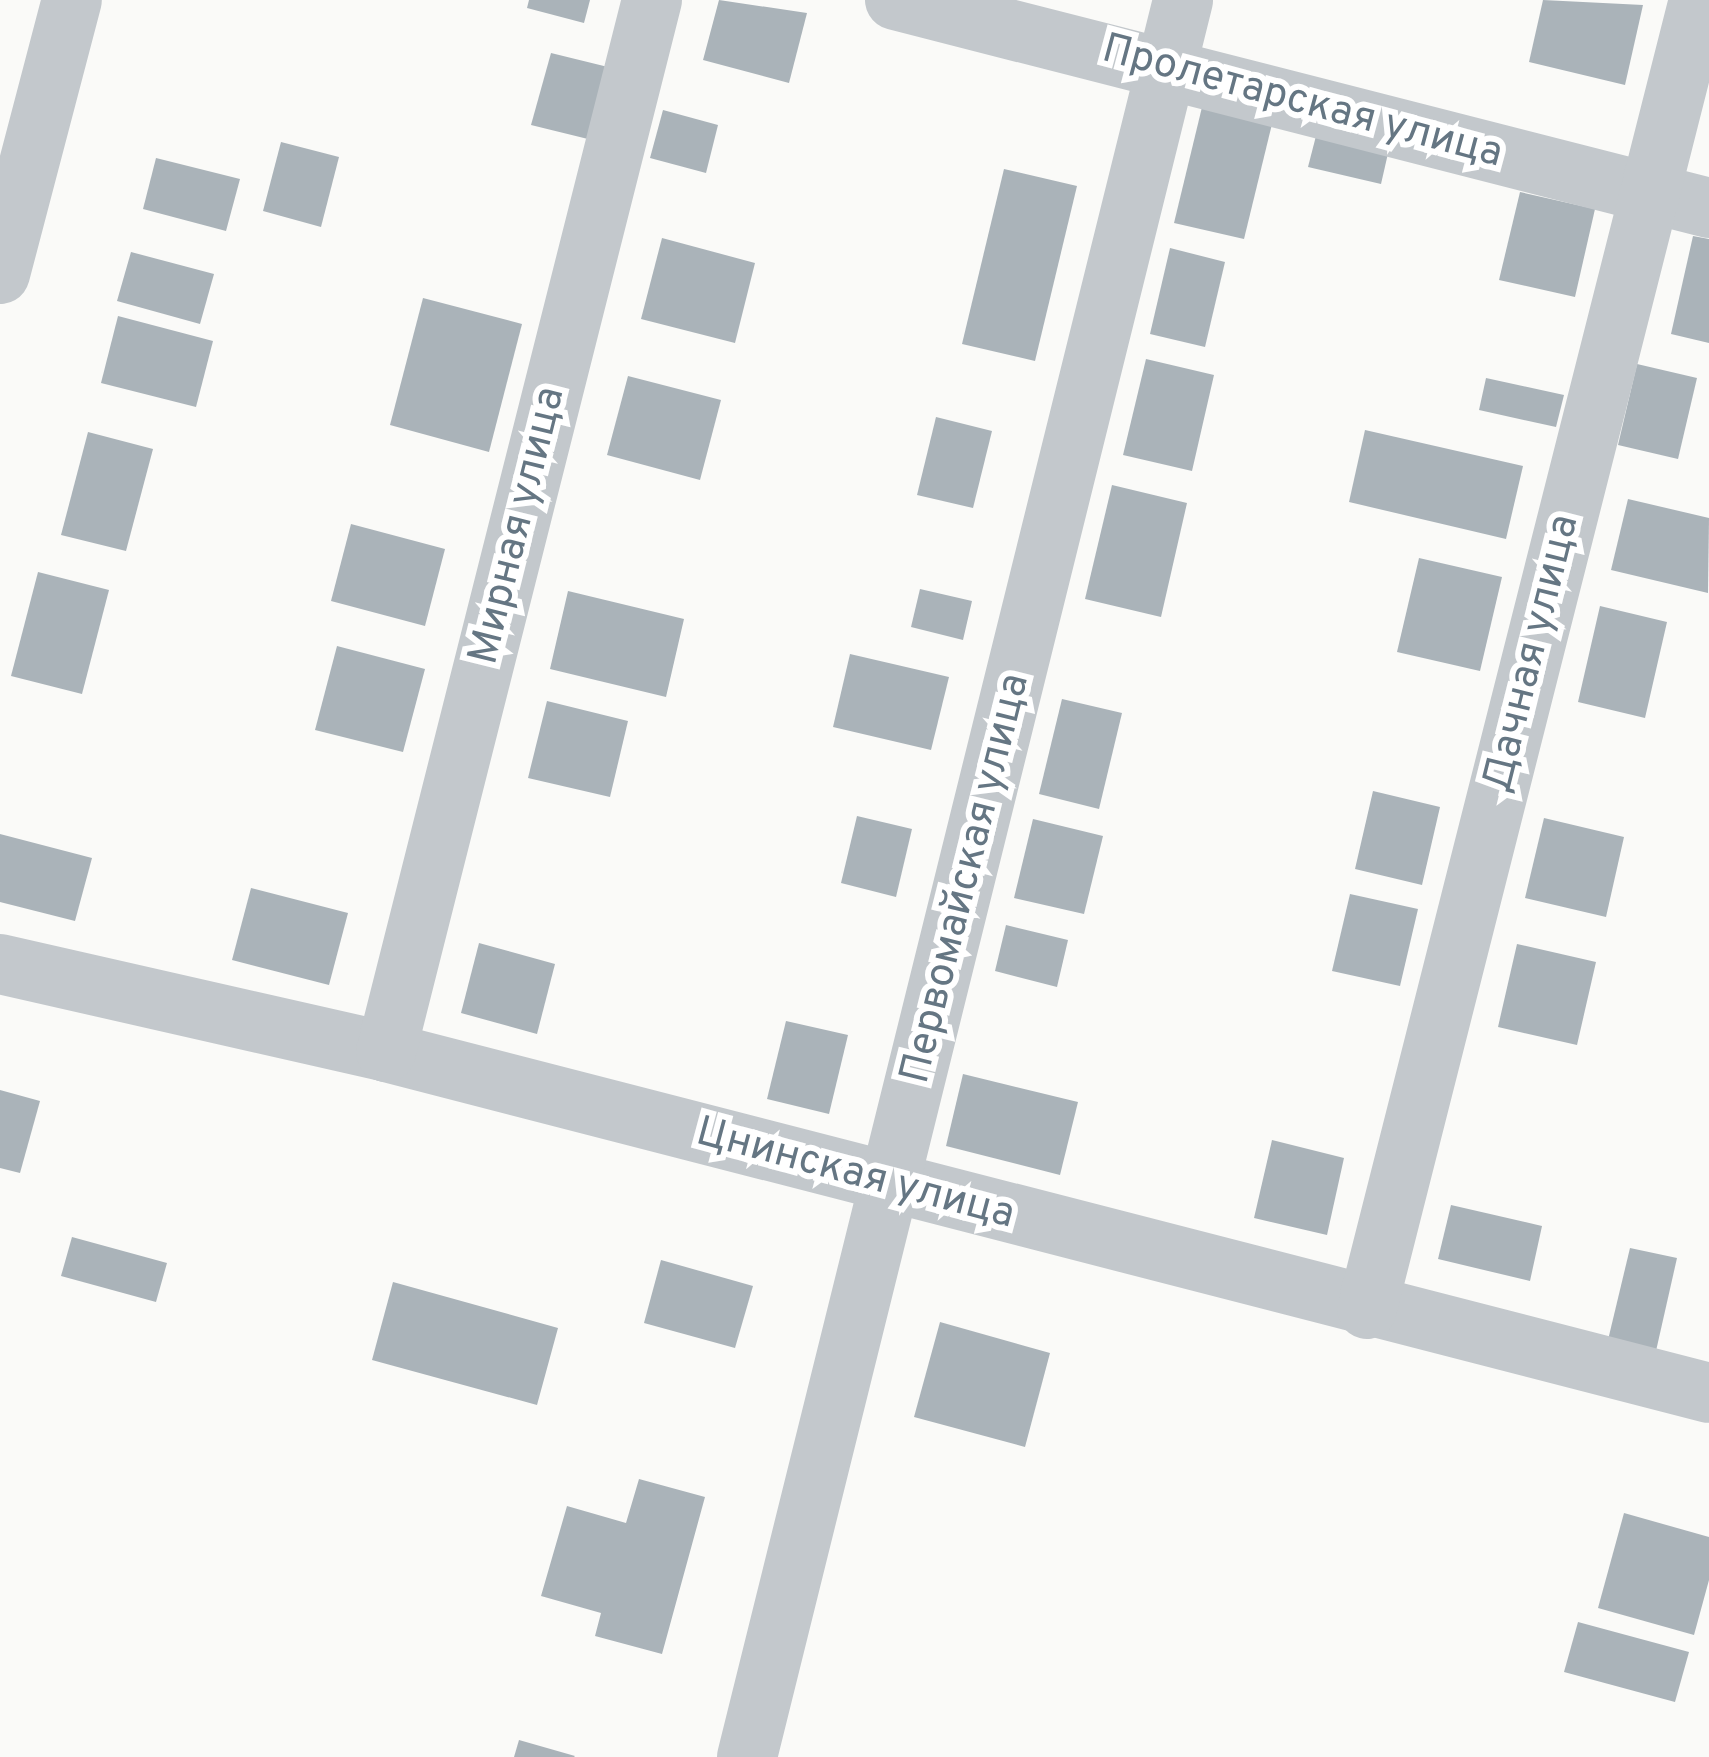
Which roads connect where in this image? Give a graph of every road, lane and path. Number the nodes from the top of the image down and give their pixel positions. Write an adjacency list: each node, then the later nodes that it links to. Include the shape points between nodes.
1 (71, 0): 9 (street)
2 (652, 0): 11 (street, Мирная улица)
3 (895, 0): 6 (street, Пролетарская улица)
4 (1183, 0): 6 (street, Первомайская улица)
5 (1699, 0): 7 (street, Дачная улица)
6 (1166, 65): 7 (street, Пролетарская улица); 12 (street, Первомайская улица)
7 (1650, 194): 8 (street, Пролетарская улица); 13 (street, Дачная улица)
8 (1709, 208)
9 (0, 274)
10 (0, 964): 11 (street, Цнинская улица)
11 (386, 1052): 12 (street, Цнинская улица)
12 (892, 1185): 13 (street, Цнинская улица); 15 (street, Первомайская улица)
13 (1367, 1309): 14 (street, Цнинская улица)
14 (1709, 1393)
15 (747, 1757)

